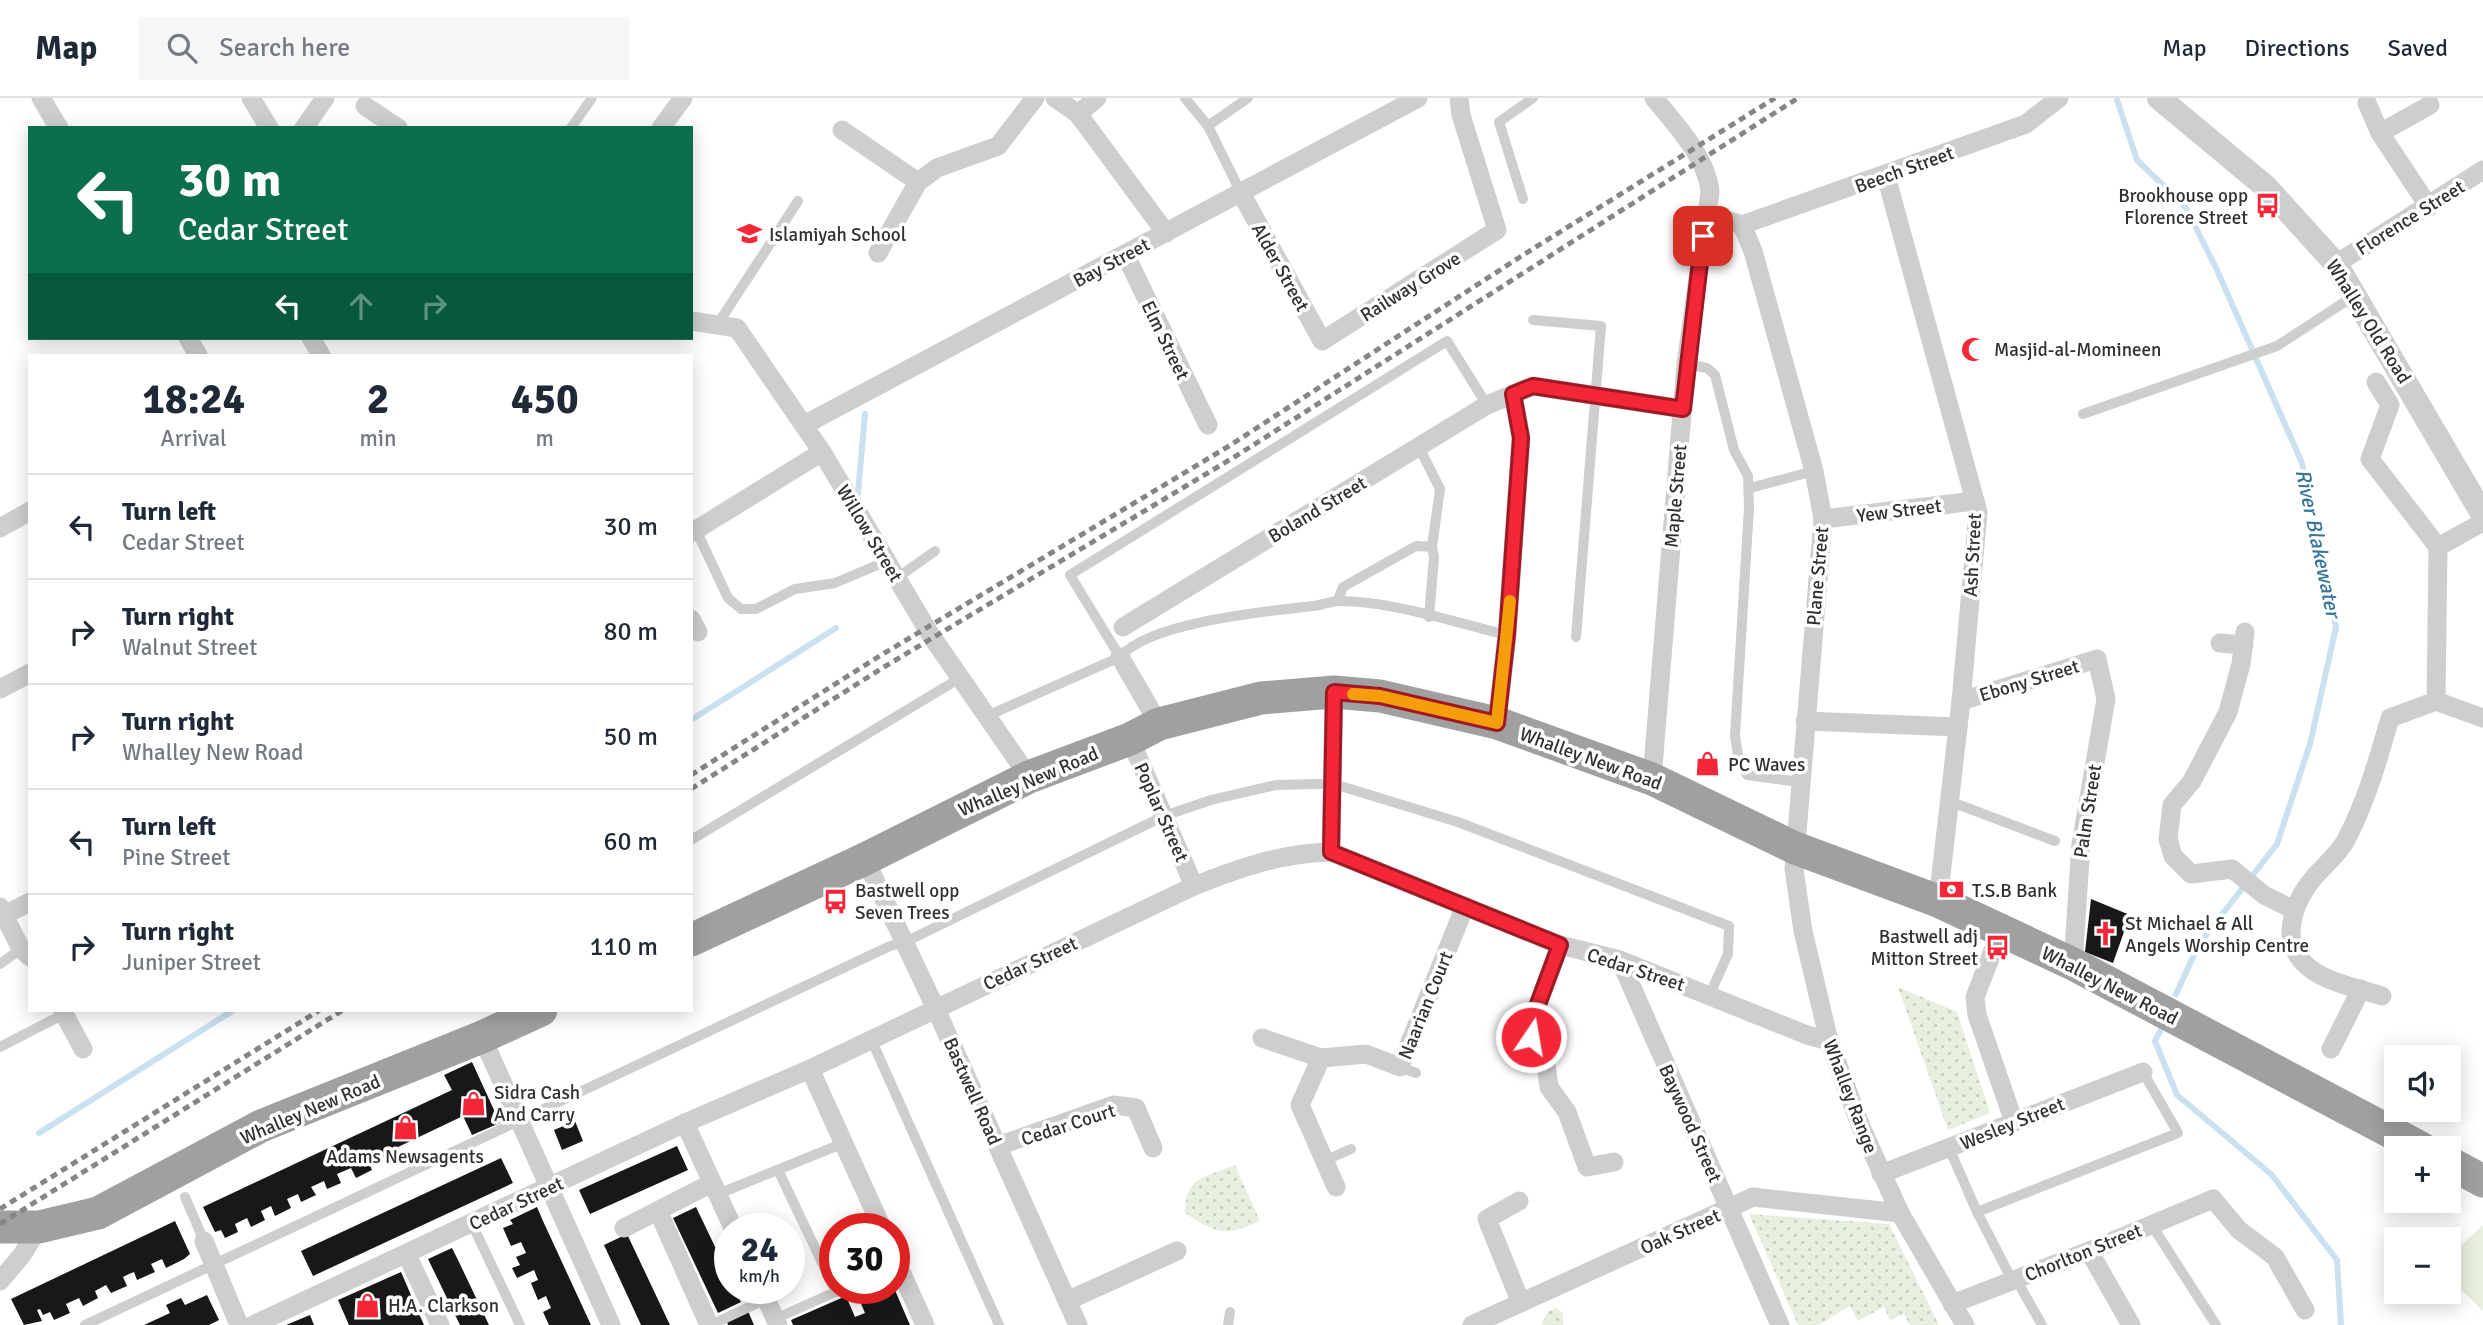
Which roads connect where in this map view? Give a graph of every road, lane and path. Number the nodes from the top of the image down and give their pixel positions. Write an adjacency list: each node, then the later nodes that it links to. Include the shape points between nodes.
1 (41, 98): 21 (street)
2 (251, 98): 22 (street)
3 (325, 98): 23 (street)
4 (592, 98): 25 (lane)
5 (683, 98): 26 (street)
6 (1035, 98): 32 (street, via 998,146 937,168)
7 (1055, 98): 20 (street)
8 (1097, 98): 20 (street)
9 (1185, 98): 27 (lane)
10 (1248, 98): 27 (lane)
11 (1419, 98): 33 (street, Bay Street)
12 (1460, 98): 47 (street, Railway Grove, via 1461,115 1497,230)
13 (1533, 98): 34 (lane, via 1499,121)
14 (1654, 98): 37 (street, Maple Street, via 1703,166 1710,185)
15 (2059, 98): 31 (street, Beech Street, via 2026,124)
16 (2159, 98): 42 (street, Whalley Old Road, via 2266,187)
17 (2367, 103): 29 (street)
18 (2430, 105): 29 (street)
19 (365, 106): 24 (street)
20 (1078, 114): 39 (street)
21 (58, 126)
22 (268, 126)
23 (305, 126)
24 (395, 126)
25 (572, 126)
26 (662, 126)
27 (1208, 126): 33 (lane)
28 (842, 130): 32 (street)
29 (2380, 134): 36 (street)
30 (2483, 170): 36 (street, Florence Street)
31 (1886, 176): 38 (street, Beech Street); 61 (street, Ash Street)
32 (918, 182): 40 (street)
33 (1241, 193): 39 (street, Bay Street); 47 (street, Alder Street)
34 (1523, 200)
35 (797, 201): 46 (lane)
36 (2429, 207): 42 (street, Florence Street)
37 (1708, 214): 38 (street); 48 (street, Maple Street)
38 (1742, 225): 59 (street, Plane Street)
39 (1166, 233): 41 (street, Bay Street)
40 (878, 253)
41 (1125, 254): 55 (street, Bay Street); 56 (street, Elm Street)
42 (2336, 264): 43 (street, Whalley Old Road)
43 (2357, 295): 54 (lane, via 2277,346); 63 (street, Whalley Old Road)
44 (1533, 320): 51 (lane, via 1601,326)
45 (693, 321): 46 (street, Willow Street)
46 (717, 325): 55 (street, Willow Street, via 737,328)
47 (1322, 341)
48 (1686, 364): 53 (street, Maple Street); 60 (lane, via 1707,368 1715,375 1734,450)
49 (2376, 382): 69 (street, via 2390,405 2370,459)
50 (1513, 394): 51 (street, Boland Street, via 1533,386); 52 (street, Boland Street); 75 (street, via 1521,438)
51 (1595, 396): 53 (street, Boland Street); 76 (lane)
52 (1487, 405): 57 (street, Boland Street); 78 (lane, via 1447,341 1070,575)
53 (1683, 409): 94 (street, Maple Street)
54 (2083, 414)
55 (804, 425): 58 (street, Willow Street)
56 (1208, 425)
57 (1419, 447): 68 (lane, via 1440,489); 74 (street, Boland Street)
58 (822, 452): 67 (street); 71 (street, Willow Street)
59 (1814, 471): 60 (lane); 64 (street, Plane Street)
60 (1750, 488): 95 (lane, via 1735,736 1739,762 1746,775)
61 (1975, 501): 64 (street, Yew Street); 84 (street, Ash Street, via 1978,512)
62 (28, 512): 66 (street)
63 (2483, 515)
64 (1822, 519): 88 (street, Plane Street)
65 (2483, 523): 69 (street)
66 (0, 528)
67 (694, 531): 71 (lane, via 728,598 741,609 756,609 795,589)
68 (1432, 547): 72 (lane, via 1416,546 1343,587); 73 (lane)
69 (2438, 547): 85 (street)
70 (935, 551): 71 (lane)
71 (892, 570): 81 (street, Willow Street)
72 (1338, 600): 73 (lane); 78 (lane, via 1202,622 1129,646)
73 (1429, 617): 75 (lane)
74 (1123, 627)
75 (1507, 635): 89 (street)
76 (1576, 637)
77 (2220, 643): 108 (street, via 2244,638 2228,712 2192,781 2172,805 2168,839 2173,856 2191,874 2232,869 2264,895)
78 (1120, 657): 86 (lane); 90 (street)
79 (2097, 659): 84 (street, Ebony Street); 117 (street, Palm Street, via 2106,699 2081,844)
80 (28, 674): 82 (street)
81 (960, 678): 86 (street, Willow Street); 99 (lane)
82 (0, 690)
83 (1334, 692): 89 (highway, Whalley New Road, via 1380,696); 90 (highway, Whalley New Road, via 1261,698); 96 (street)
84 (1961, 701): 91 (street, Ash Street)
85 (2436, 701): 87 (street); 108 (street, via 2390,718 2375,771 2345,842 2307,886)
86 (987, 716): 93 (street, Willow Street)
87 (2483, 718)
88 (1805, 721): 91 (street); 95 (street, Plane Street)
89 (1497, 723): 94 (highway, Whalley New Road)
90 (1159, 724): 92 (highway, Whalley New Road)
91 (1958, 727): 97 (street, Ash Street)
92 (1130, 739): 93 (highway, Whalley New Road); 98 (street, Poplar Street)
93 (1029, 777): 103 (highway, Whalley New Road)
94 (1652, 779): 101 (highway, Whalley New Road)
95 (1800, 782): 101 (street, Plane Street)
96 (1334, 784): 98 (lane, via 1276,785); 102 (street); 119 (lane, via 1458,821 1729,926 1728,954)
97 (1949, 801): 100 (lane); 105 (street, Ash Street)
98 (1164, 816): 104 (street, Poplar Street); 112 (lane)
99 (693, 839)
100 (2055, 841)
101 (1795, 848): 105 (highway, Whalley New Road); 127 (street, Whalley Range, via 1803,931)
102 (1331, 852): 104 (street, Cedar Street, via 1302,853 1243,866); 107 (street, Cedar Street)
103 (865, 859): 111 (highway, Whalley New Road); 112 (street, Bastwell Road)
104 (1194, 886): 121 (street, Cedar Street)
105 (1938, 901): 110 (highway, Whalley New Road)
106 (28, 903): 109 (street)
107 (1465, 906): 113 (street, Cedar Street); 131 (street, Naarian Court, via 1408,1070 1366,1054)
108 (2294, 910): 118 (street, via 2291,938 2298,960 2317,974)
109 (2, 911): 114 (street)
110 (2001, 930): 117 (highway, Whalley New Road); 135 (street, via 1975,997)
111 (693, 939)
112 (903, 943): 121 (street, Bastwell Road); 134 (lane)
113 (1560, 945): 115 (street, Cedar Street); 144 (street, via 1531,1023 1531,1037 1587,1167)
114 (25, 953): 116 (lane)
115 (1620, 960): 119 (street, Cedar Street); 154 (street, Baywood Street)
116 (0, 964)
117 (2073, 964): 137 (highway, Whalley New Road)
118 (2361, 989): 120 (street); 130 (street)
119 (1710, 993): 127 (street, Cedar Street)
120 (2382, 996)
121 (935, 1007): 126 (street, Cedar Street); 139 (street, Bastwell Road)
122 (63, 1012): 128 (lane); 129 (street)
123 (534, 1012): 124 (highway, Whalley New Road)
124 (482, 1037): 134 (street); 163 (highway, Whalley New Road, via 261,1126 98,1213)
125 (1262, 1038): 131 (street, Naarian Court)
126 (871, 1039): 132 (street, Cedar Street); 191 (lane)
127 (1829, 1041): 147 (street, Whalley Range)
128 (0, 1047)
129 (83, 1049)
130 (2331, 1049)
131 (1321, 1058): 143 (street, via 1300,1105)
132 (810, 1069): 136 (street, Cedar Street); 138 (street)
133 (2143, 1072): 135 (street, Wesley Street); 156 (lane, via 2178,1133)
134 (518, 1120): 150 (street); 170 (lane)
135 (2014, 1122): 141 (street, Wesley Street)
136 (685, 1123): 150 (street, Cedar Street); 151 (street)
137 (2398, 1136)
138 (844, 1143): 146 (lane); 158 (street)
139 (998, 1146): 140 (street, Cedar Court, via 1114,1105 1136,1108); 175 (street, Bastwell Road)
140 (1153, 1148)
141 (1949, 1148): 147 (street, Wesley Street); 156 (lane)
142 (1351, 1149): 143 (lane)
143 (1324, 1161): 149 (street)
144 (1614, 1163)
145 (2461, 1169): 148 (highway)
146 (778, 1170): 151 (lane); 166 (lane)
147 (1881, 1174): 159 (street, Whalley Range)
148 (2483, 1181)
149 (1336, 1187)
150 (547, 1188): 160 (street, Cedar Street); 188 (street)
151 (715, 1189): 155 (street); 157 (street)
152 (185, 1197): 165 (lane)
153 (1520, 1201): 176 (street, via 1487,1219)
154 (1729, 1208): 159 (street, Oak Street, via 1752,1197); 176 (street, Oak Street); 195 (street, Baywood Street)
155 (658, 1211): 164 (street); 189 (street)
156 (1977, 1212): 171 (lane)
157 (726, 1213)
158 (875, 1213)
159 (1900, 1213): 179 (street, Whalley Range)
160 (472, 1224): 169 (street, Cedar Street); 187 (lane)
161 (2151, 1224): 168 (street, Chorlton Street); 180 (street, Chorlton Street, via 2213,1199 2239,1230 2275,1256); 199 (lane)
162 (0, 1227): 163 (highway, Whalley New Road)
163 (39, 1227): 172 (street)
164 (624, 1228)
165 (204, 1241): 170 (street)
166 (819, 1249)
167 (1177, 1251): 175 (street)
168 (2090, 1251): 171 (street, Chorlton Street); 198 (street)
169 (407, 1255): 185 (street, Cedar Street); 186 (street)
170 (213, 1263): 183 (lane); 184 (street)
171 (2014, 1280): 179 (street, Chorlton Street); 197 (lane)
172 (0, 1281)
173 (910, 1294): 190 (street)
174 (819, 1300): 182 (lane)
175 (1067, 1301): 192 (street, Bastwell Road)
176 (1521, 1303): 194 (street, Oak Street)
177 (746, 1304): 189 (lane)
178 (768, 1304): 182 (street)
179 (1952, 1304): 196 (street, Whalley Range)
180 (2305, 1310)
181 (1230, 1312): 193 (lane)
182 (776, 1322)
183 (85, 1325)
184 (239, 1325)
185 (253, 1325)
186 (440, 1325)
187 (520, 1325)
188 (611, 1325)
189 (710, 1325)
190 (925, 1325)
191 (999, 1325)
192 (1078, 1325)
193 (1228, 1325)
194 (1472, 1325)
195 (1780, 1325)
196 (1965, 1325)
197 (2042, 1325)
198 (2131, 1325)
199 (2216, 1325)

